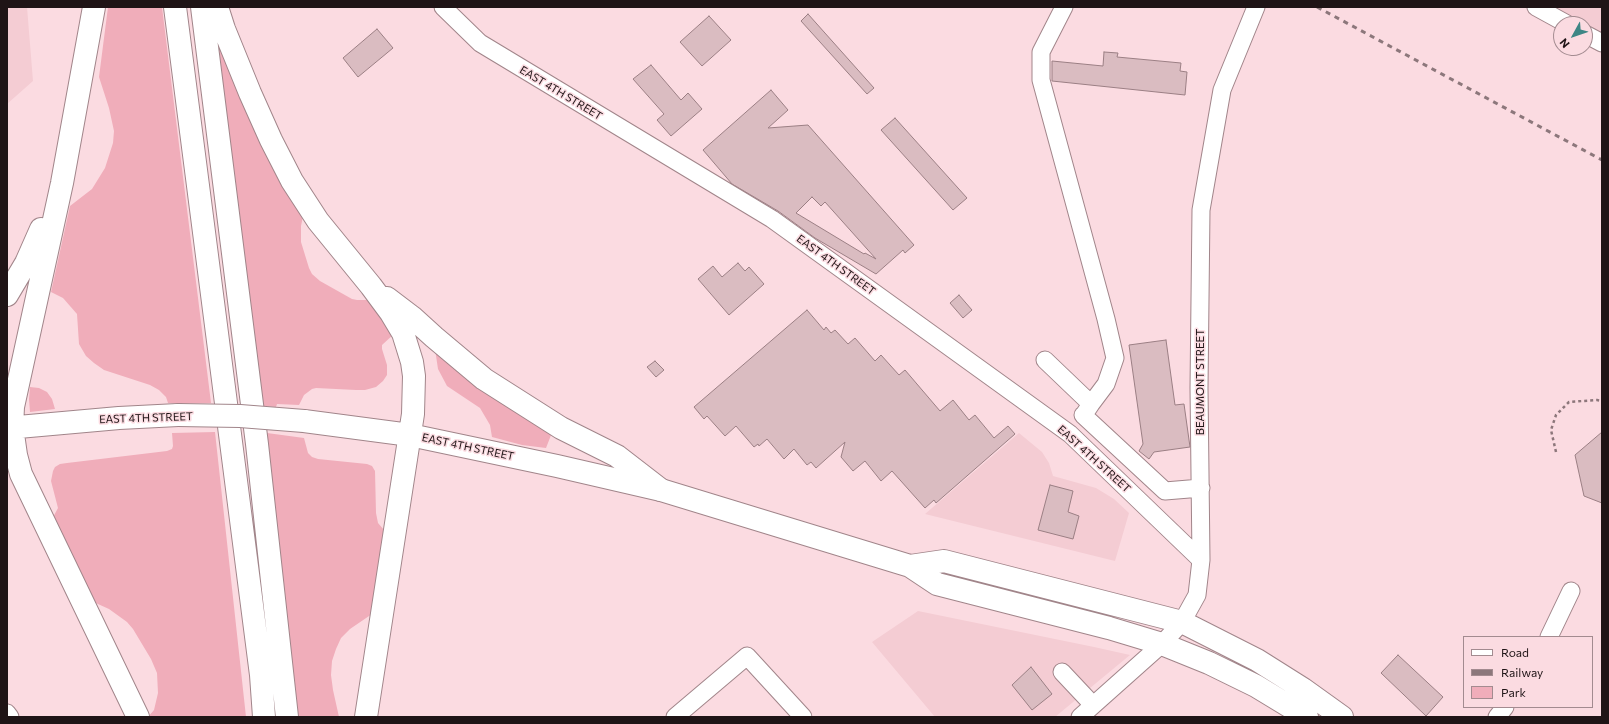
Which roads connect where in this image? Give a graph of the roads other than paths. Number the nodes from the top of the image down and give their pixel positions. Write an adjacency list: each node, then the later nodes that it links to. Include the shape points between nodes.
1 (94, 7): 12 (main road)
2 (175, 7): 38 (main road, via 261,675)
3 (202, 7): 39 (main road, via 257,444)
4 (217, 7): 13 (main road, via 250,93 292,181 318,221)
5 (443, 7): 18 (street, EAST 4TH STREET, via 480,43 772,219)
6 (1064, 7): 16 (street, via 1041,52 1041,80 1115,358 1106,384)
7 (1256, 7): 22 (street, BEAUMONT STREET, via 1222,90 1202,210)
8 (1536, 7): 9 (street)
9 (1553, 16)
10 (1593, 38): 11 (street)
11 (1602, 43)
12 (62, 183): 14 (main road, via 26,263); 17 (main road)
13 (371, 286): 19 (main road, via 403,333 412,362 414,393); 23 (main road, via 412,317 484,379 561,428 617,456)
14 (7, 295)
15 (1045, 360): 16 (street)
16 (1087, 410): 18 (street); 20 (street)
17 (10, 428): 19 (main road, EAST 4TH STREET, bridge, via 119,418 178,415 240,416 304,421); 37 (main road, via 21,474)
18 (1070, 434): 21 (street, EAST 4TH STREET)
19 (410, 435): 23 (main road, EAST 4TH STREET); 40 (main road)
20 (1131, 460): 21 (street); 24 (street)
21 (1115, 478): 25 (street, EAST 4TH STREET)
22 (1200, 488): 24 (street); 26 (street, BEAUMONT STREET)
23 (661, 490): 27 (main road, EAST 4TH STREET)
24 (1165, 491): 25 (street)
25 (1148, 509): 26 (street, EAST 4TH STREET)
26 (1202, 560): 29 (street, BEAUMONT STREET, via 1197,595)
27 (910, 566): 29 (main road, EAST 4TH STREET, via 944,561); 31 (main road, EAST 4TH STREET, via 937,584)
28 (1570, 591): 30 (street)
29 (1182, 622): 31 (street, BEAUMONT STREET); 45 (main road, EAST 4TH STREET, via 1256,660)
30 (1549, 636)
31 (1162, 644): 33 (street, BEAUMONT STREET); 44 (main road, EAST 4TH STREET, via 1256,686)
32 (1062, 672): 33 (street)
33 (1093, 705): 43 (street, BEAUMONT STREET)
34 (1504, 708): 46 (street)
35 (7, 713): 36 (street)
36 (10, 717)
37 (138, 717)
38 (264, 717)
39 (287, 717)
40 (366, 717)
41 (675, 717): 42 (street, via 747,656)
42 (803, 717)
43 (1080, 717)
44 (1307, 717)
45 (1342, 717)
46 (1497, 717)

